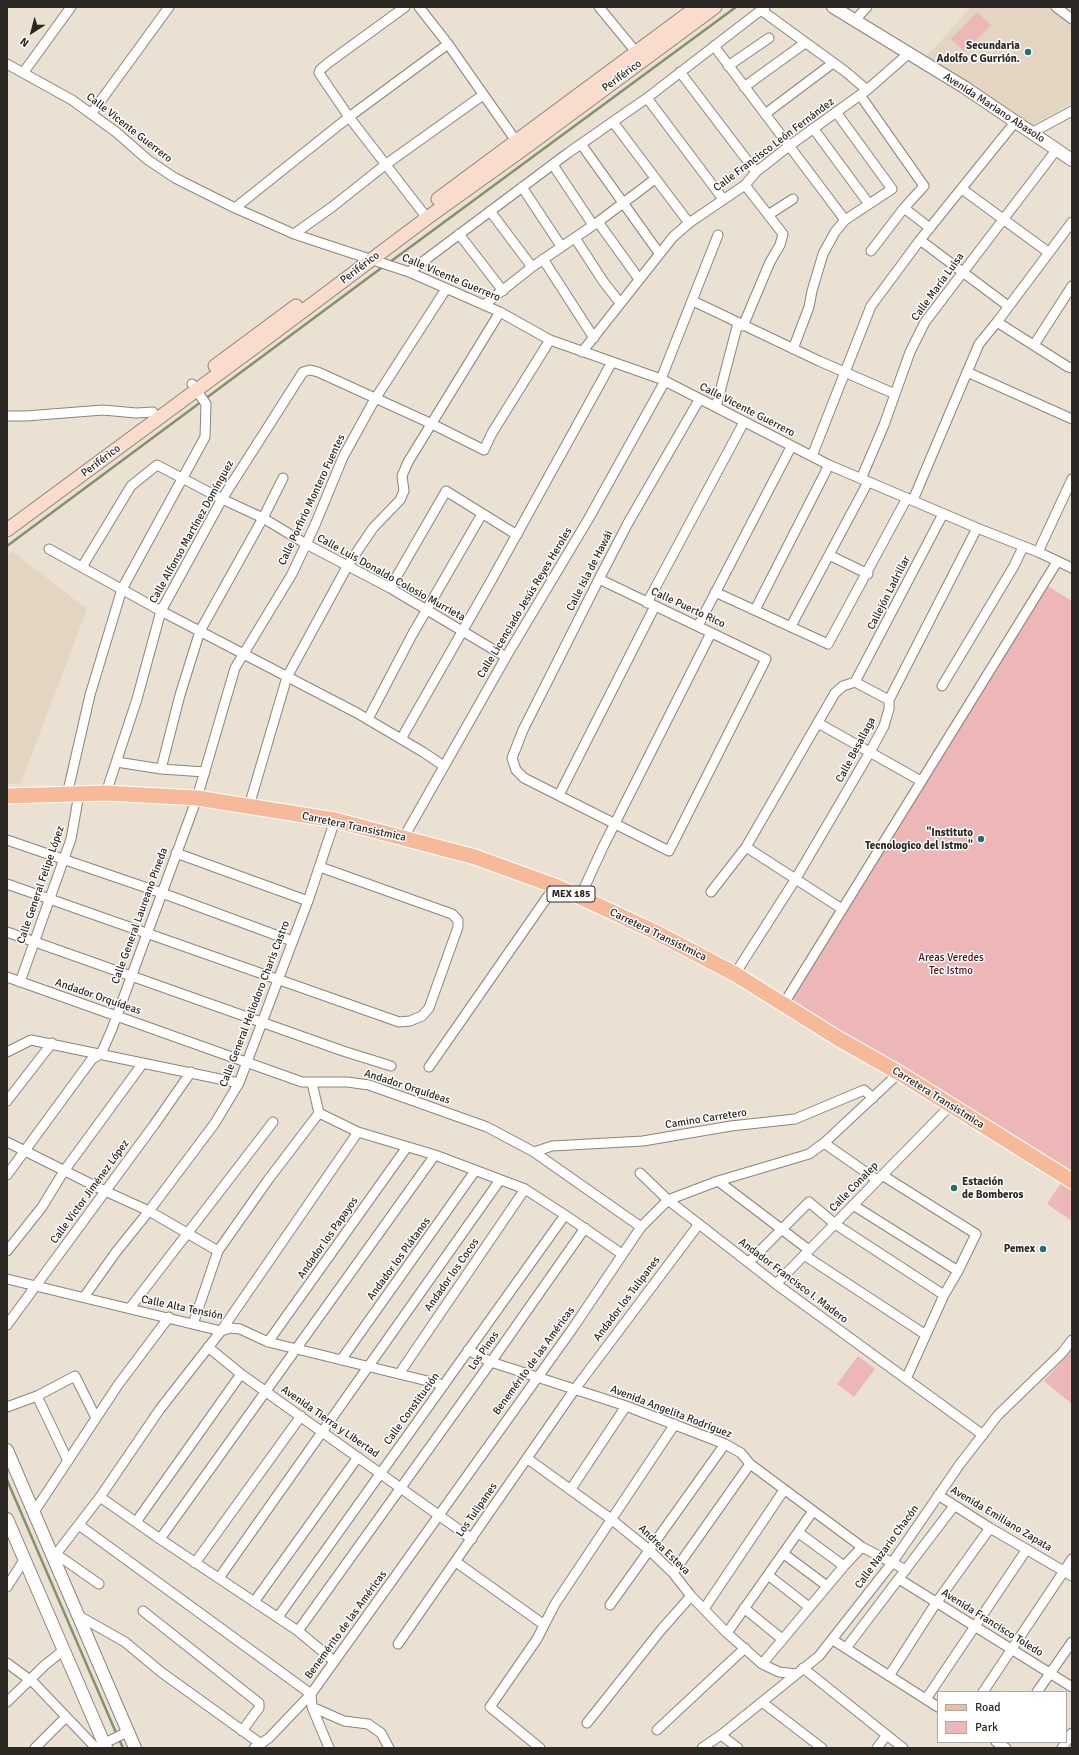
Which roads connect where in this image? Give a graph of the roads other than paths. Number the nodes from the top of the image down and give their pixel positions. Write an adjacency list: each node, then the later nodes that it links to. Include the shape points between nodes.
1 (71, 7): 24 (street)
2 (169, 7): 31 (street)
3 (405, 7): 33 (street, via 320,70 319,76)
4 (419, 7): 16 (street)
5 (599, 7): 18 (street)
6 (697, 7): 18 (main road, Periférico)
7 (715, 7): 57 (main road, Periférico, via 522,150)
8 (833, 7): 13 (street, Avenida Mariano Abasolo)
9 (867, 7): 13 (street)
10 (763, 9): 15 (street); 17 (street)
11 (1062, 9): 12 (street)
12 (1072, 19)
13 (855, 20): 19 (street, Avenida Mariano Abasolo)
14 (769, 38): 22 (street)
15 (805, 43): 20 (street); 25 (street)
16 (448, 44): 27 (street); 33 (street)
17 (714, 46): 22 (street); 23 (street)
18 (636, 52): 38 (main road, Periférico)
19 (908, 54): 26 (street, Calle Francisco León Fernández); 34 (street, Avenida Mariano Abasolo)
20 (833, 63): 26 (street, via 846,72); 32 (street)
21 (7, 64): 24 (street, Calle Vicente Guerrero)
22 (728, 66): 25 (street)
23 (680, 72): 28 (street); 45 (street)
24 (23, 73): 31 (street, Calle Vicente Guerrero)
25 (744, 87): 32 (street)
26 (864, 93): 30 (street, Calle Francisco León Fernández); 55 (street, via 924,186)
27 (483, 95): 38 (street); 43 (street)
28 (647, 98): 35 (street); 50 (street)
29 (1072, 111): 37 (street)
30 (836, 112): 36 (street, Calle Francisco León Fernández); 53 (street, via 892,189)
31 (92, 114): 54 (street, Calle Vicente Guerrero, via 148,160)
32 (765, 114): 40 (street)
33 (349, 118): 43 (street); 54 (street)
34 (1016, 121): 37 (street, Avenida Mariano Abasolo); 49 (street)
35 (613, 122): 39 (street); 46 (street)
36 (813, 128): 40 (street, Calle Francisco León Fernández); 53 (street)
37 (1033, 132): 41 (street, Avenida Mariano Abasolo)
38 (516, 141): 57 (main road, Periférico)
39 (582, 144): 44 (street); 52 (street)
40 (789, 146): 45 (street, Calle Francisco León Fernández); 59 (street)
41 (1057, 149): 42 (street, Avenida Mariano Abasolo); 60 (street, Calle María Luisa)
42 (1072, 160)
43 (385, 165): 57 (street); 65 (street)
44 (553, 165): 48 (street); 63 (street)
45 (756, 172): 47 (street, Calle Francisco León Fernández)
46 (655, 179): 52 (street); 62 (street)
47 (745, 185): 50 (street, Calle Francisco León Fernández); 58 (street)
48 (522, 187): 56 (street); 70 (street)
49 (962, 189): 60 (street); 64 (street)
50 (723, 199): 62 (street, Calle Francisco León Fernández)
51 (793, 199): 58 (street)
52 (624, 202): 63 (street); 72 (street)
53 (869, 204): 59 (street)
54 (235, 208): 65 (street, Calle Vicente Guerrero)
55 (904, 208): 64 (street); 71 (street)
56 (490, 211): 66 (street); 76 (street)
57 (425, 214): 74 (main road, Periférico)
58 (768, 215): 89 (street, via 783,234 780,245)
59 (845, 220): 93 (street, via 823,254 809,307)
60 (1003, 220): 73 (street); 78 (street, Calle María Luisa)
61 (1072, 222): 73 (street)
62 (689, 223): 72 (street, Calle Francisco León Fernández)
63 (595, 224): 68 (street); 79 (street)
64 (930, 228): 69 (street)
65 (294, 234): 74 (street, Calle Vicente Guerrero)
66 (459, 234): 77 (street); 82 (street)
67 (718, 235): 83 (street, Calle Licenciado Jesús Reyes Heroles)
68 (575, 238): 70 (street); 84 (street)
69 (920, 240): 78 (street); 98 (street, via 871,306)
70 (562, 246): 75 (street)
71 (871, 251)
72 (659, 252): 79 (street, Calle Francisco León Fernández)
73 (1048, 252): 86 (street)
74 (367, 258): 77 (street, Calle Vicente Guerrero); 100 (main road, Periférico)
75 (543, 259): 76 (street); 90 (street)
76 (532, 267): 82 (street)
77 (409, 272): 81 (street, Calle Vicente Guerrero)
78 (964, 272): 86 (street); 101 (street, Calle María Luisa, via 925,322 910,352)
79 (639, 279): 84 (street, Calle Francisco León Fernández)
80 (1072, 286): 92 (street)
81 (446, 289): 85 (street, Calle Vicente Guerrero); 102 (street, Calle Porfirio Montero Fuentes)
82 (503, 291): 85 (street)
83 (693, 301): 89 (street); 99 (street, Calle Licenciado Jesús Reyes Heroles)
84 (620, 303): 90 (street, Calle Francisco León Fernández)
85 (484, 305): 87 (street, Calle Vicente Guerrero)
86 (1008, 306): 88 (street)
87 (500, 312): 91 (street, Calle Vicente Guerrero); 109 (street)
88 (997, 322): 92 (street); 97 (street, via 979,344)
89 (740, 324): 93 (street); 104 (street)
90 (594, 338): 94 (street, Calle Francisco León Fernández)
91 (550, 340): 94 (street, Calle Vicente Guerrero); 109 (street, via 484,450)
92 (1034, 345): 96 (street, via 1068,368)
93 (794, 349): 98 (street)
94 (582, 352): 95 (street, Calle Vicente Guerrero)
95 (612, 362): 99 (street, Calle Vicente Guerrero); 125 (street)
96 (1072, 368)
97 (967, 372): 107 (street); 117 (street)
98 (844, 373): 101 (street); 111 (street)
99 (663, 380): 103 (street, Calle Vicente Guerrero); 150 (street, Calle Licenciado Jesús Reyes Heroles, via 589,518)
100 (199, 394): 105 (main road, Periférico); 113 (street, Calle General Felipe López, via 206,437); 124 (main road, Periférico)
101 (895, 394): 116 (street, Calle María Luisa)
102 (375, 399): 109 (street); 118 (street, Calle Alfonso Martínez Domínguez, via 318,372 303,372); 126 (street, Calle Porfirio Montero Fuentes, via 342,457)
103 (699, 400): 104 (street, Calle Vicente Guerrero); 136 (street, Calle Isla de Hawái, via 628,523)
104 (716, 407): 108 (street, Calle Vicente Guerrero)
105 (153, 412): 106 (street, via 103,410); 122 (main road, Periférico)
106 (7, 416)
107 (1072, 419)
108 (744, 422): 110 (street, Calle Vicente Guerrero); 140 (street)
109 (432, 424): 132 (street, via 402,476 404,491 400,500 373,528)
110 (792, 447): 111 (street, Calle Vicente Guerrero); 139 (street)
111 (812, 456): 112 (street, Calle Vicente Guerrero)
112 (829, 465): 116 (street, Calle Vicente Guerrero); 141 (street)
113 (183, 478): 118 (street, Calle Luis Donaldo Colosio Murrieta); 133 (street, Calle Luis Donaldo Colosio Murrieta, via 157,465 131,486); 138 (street, Calle General Felipe López)
114 (283, 478): 121 (street)
115 (1072, 479): 129 (street)
116 (865, 480): 117 (street, Calle Vicente Guerrero); 130 (street, Calle María Luisa)
117 (910, 499): 120 (street); 135 (street)
118 (222, 500): 121 (street, Calle Luis Donaldo Colosio Murrieta); 142 (street, Calle Alfonso Martínez Domínguez)
119 (482, 514): 125 (street); 137 (street, via 446,490); 143 (street)
120 (943, 514): 123 (street); 152 (street, Callejón Ladrillar)
121 (263, 518): 126 (street, Calle Luis Donaldo Colosio Murrieta); 146 (street)
122 (7, 521)
123 (977, 528): 127 (street); 154 (street, Calle Besallaga)
124 (7, 530)
125 (516, 535): 147 (street)
126 (306, 544): 132 (street, Calle Luis Donaldo Colosio Murrieta); 149 (street, Calle Porfirio Montero Fuentes, via 292,574)
127 (1023, 547): 129 (street); 153 (street)
128 (49, 549): 133 (street)
129 (1038, 552): 131 (street)
130 (829, 555): 135 (street); 145 (street, Calle María Luisa)
131 (1057, 562): 134 (street); 163 (street)
132 (348, 566): 137 (street, Calle Luis Donaldo Colosio Murrieta); 151 (street)
133 (82, 567): 138 (street)
134 (1072, 568)
135 (868, 574): 145 (street, via 828,644)
136 (599, 580): 140 (street, Calle Puerto Rico); 166 (street, Calle Isla de Hawái, via 523,730 512,758 516,770 524,778)
137 (390, 588): 143 (street, Calle Luis Donaldo Colosio Murrieta)
138 (122, 589): 142 (street); 165 (street, Calle General Felipe López, via 90,695)
139 (716, 592): 141 (street); 144 (street)
140 (651, 604): 144 (street, Calle Puerto Rico); 166 (street)
141 (755, 610): 145 (street)
142 (161, 611): 146 (street); 159 (street, Calle Alfonso Martínez Domínguez)
143 (426, 611): 147 (street, Calle Luis Donaldo Colosio Murrieta); 155 (street)
144 (698, 626): 148 (street, Calle Puerto Rico)
145 (791, 626)
146 (200, 631): 149 (street); 161 (street)
147 (463, 631): 150 (street, Calle Luis Donaldo Colosio Murrieta); 157 (street)
148 (711, 633): 171 (street); 171 (street, Calle Puerto Rico, via 766,659 669,851)
149 (243, 654): 151 (street); 162 (street, Calle Porfirio Montero Fuentes, via 235,668)
150 (506, 657): 160 (street, Calle Licenciado Jesús Reyes Heroles)
151 (287, 677): 155 (street); 169 (street)
152 (855, 682): 154 (street); 156 (street, via 843,686 835,694)
153 (942, 686)
154 (889, 700): 158 (street, Calle Besallaga, via 884,726)
155 (368, 719): 157 (street)
156 (818, 723): 158 (street); 174 (street)
157 (401, 738): 160 (street)
158 (870, 752): 163 (street); 178 (street, Calle Besallaga)
159 (117, 762): 161 (street); 164 (street, Calle Alfonso Martínez Domínguez)
160 (444, 766): 172 (street, Calle Licenciado Jesús Reyes Heroles)
161 (160, 769): 162 (street)
162 (206, 772): 168 (street, Calle Porfirio Montero Fuentes)
163 (921, 781): 186 (street)
164 (106, 793): 165 (main road, Carretera Transistmica / MEX 185); 168 (main road, Carretera Transistmica / MEX 185)
165 (73, 794): 167 (main road, Carretera Transistmica / MEX 185); 176 (street, Calle General Felipe López, via 71,839)
166 (559, 795): 171 (street)
167 (7, 796)
168 (197, 798): 169 (main road, Carretera Transistmica / MEX 185); 175 (street, Calle General Laureano Pineda)
169 (249, 806): 170 (main road, Carretera Transistmica / MEX 185)
170 (335, 820): 172 (main road, Carretera Transistmica / MEX 185); 177 (street, Calle General Heliodoro Charis Castro)
171 (615, 824): 183 (street)
172 (404, 837): 180 (main road, Carretera Transistmica / MEX 185, via 475,857)
173 (7, 840): 176 (street)
174 (746, 847): 178 (street); 181 (street)
175 (176, 853): 182 (street, Calle General Laureano Pineda); 185 (street)
176 (64, 859): 182 (street); 184 (street, Calle General Felipe López)
177 (320, 867): 185 (street, Calle General Heliodoro Charis Castro); 194 (street, via 452,914 458,920 458,927 429,1008 422,1016 399,1022)
178 (795, 880): 186 (street); 191 (street, Calle Besallaga)
179 (7, 884): 184 (street)
180 (554, 886): 183 (main road, Carretera Transistmica / MEX 185); 205 (street)
181 (711, 892)
182 (162, 893): 188 (street, Calle General Laureano Pineda); 189 (street)
183 (580, 897): 191 (main road, Carretera Transistmica / MEX 185, via 655,932)
184 (49, 899): 188 (street); 190 (street, Calle General Felipe López)
185 (308, 900): 189 (street, Calle General Heliodoro Charis Castro)
186 (842, 909): 196 (street)
187 (7, 932): 190 (street)
188 (147, 934): 192 (street, Calle General Laureano Pineda); 194 (street)
189 (292, 941): 194 (street, Calle General Heliodoro Charis Castro)
190 (34, 942): 192 (street); 195 (street, Calle General Felipe López)
191 (735, 974): 196 (main road, Carretera Transistmica / MEX 185)
192 (132, 976): 197 (street, Calle General Laureano Pineda); 198 (street)
193 (7, 977): 195 (street, Andador Orquídeas)
194 (278, 979): 198 (street, Calle General Heliodoro Charis Castro)
195 (20, 982): 197 (street, Andador Orquídeas)
196 (783, 1005): 207 (main road, Carretera Transistmica / MEX 185)
197 (116, 1016): 201 (street, Calle General Laureano Pineda); 202 (street, Andador Orquídeas)
198 (262, 1021): 202 (street, Calle General Heliodoro Charis Castro); 204 (street)
199 (52, 1044): 200 (street, via 31,1040); 201 (street); 211 (street)
200 (7, 1052)
201 (100, 1054): 203 (street); 219 (street, Calle General Laureano Pineda, via 92,1060)
202 (247, 1062): 208 (street, Calle General Heliodoro Charis Castro); 209 (street, Andador Orquídeas, via 302,1082)
203 (143, 1063): 206 (street); 222 (street)
204 (391, 1066)
205 (428, 1067)
206 (191, 1072): 208 (street); 231 (street, Calle Víctor Jiménez López)
207 (899, 1073): 210 (street, Benemérito de las Américas); 212 (main road, Carretera Transistmica / MEX 185)
208 (239, 1083): 234 (street, Calle General Heliodoro Charis Castro, via 215,1123)
209 (312, 1083): 213 (street); 220 (street, Andador Orquídeas, via 347,1082 369,1085 487,1127)
210 (873, 1098): 217 (street, Benemérito de las Américas); 220 (street, Camino Carretero, via 864,1090 795,1119 731,1126 643,1141 552,1146)
211 (7, 1101)
212 (950, 1106): 226 (street, Calle Conalep); 229 (main road, Carretera Transistmica / MEX 185)
213 (319, 1113): 215 (street); 243 (street)
214 (273, 1122): 241 (street)
215 (358, 1132): 218 (street); 257 (street)
216 (7, 1142): 219 (street)
217 (824, 1143): 226 (street); 228 (street, Benemérito de las Américas, via 809,1154)
218 (408, 1147): 221 (street); 260 (street, Andador los Papayos)
219 (24, 1151): 222 (street); 225 (street, Calle General Laureano Pineda)
220 (534, 1152): 238 (street, Andador Orquídeas)
221 (436, 1155): 223 (street); 262 (street)
222 (64, 1171): 231 (street); 242 (street, via 42,1207)
223 (475, 1171): 227 (street); 264 (street, Andador los Plátanos)
224 (640, 1173): 232 (street, Andador Francisco I. Madero)
225 (7, 1175)
226 (880, 1178): 233 (street, Calle Conalep); 247 (street, via 976,1234)
227 (500, 1180): 230 (street); 266 (street)
228 (718, 1181): 232 (street, Benemérito de las Américas); 240 (street)
229 (1072, 1181)
230 (525, 1189): 235 (street); 268 (street, Andador los Cocos)
231 (105, 1191): 234 (street); 250 (street, Calle Víctor Jiménez López)
232 (668, 1200): 236 (street, Andador Francisco I. Madero); 238 (street, Benemérito de las Américas)
233 (853, 1205): 237 (street, Calle Conalep); 247 (street)
234 (149, 1211): 241 (street); 252 (street, Calle General Heliodoro Charis Castro)
235 (565, 1215): 239 (street); 263 (street, Calle Constitución)
236 (699, 1224): 246 (street, Andador Francisco I. Madero); 272 (street, Andador los Tulipanes)
237 (835, 1224): 240 (street, via 809,1202); 244 (street, Calle Conalep); 251 (street)
238 (641, 1227): 245 (street, Benemérito de las Américas)
239 (585, 1228): 245 (street); 265 (street, Los Pinos)
240 (783, 1229): 244 (street); 246 (street)
241 (187, 1233): 243 (street); 253 (street)
242 (7, 1251)
243 (218, 1251): 255 (street)
244 (807, 1253): 249 (street, Calle Conalep); 258 (street)
245 (622, 1254): 269 (street, Benemérito de las Américas, via 574,1328)
246 (749, 1262): 249 (street, Andador Francisco I. Madero)
247 (958, 1271): 251 (street)
248 (7, 1279): 250 (street, Calle Alta Tensión)
249 (776, 1284): 270 (street, Andador Francisco I. Madero)
250 (36, 1286): 252 (street, Calle Alta Tensión); 256 (street, Calle Víctor Jiménez López)
251 (944, 1295): 258 (street)
252 (84, 1297): 253 (street, Calle Alta Tensión)
253 (130, 1308): 254 (street, Calle Alta Tensión)
254 (169, 1317): 255 (street, Calle Alta Tensión); 278 (street)
255 (193, 1324): 257 (street, Calle Alta Tensión)
256 (7, 1325)
257 (221, 1331): 260 (street, Calle Alta Tensión, via 230,1328 240,1329); 261 (street)
258 (926, 1335): 270 (street)
259 (1072, 1340): 281 (street, Calle Nazario Chacón, via 1062,1353 998,1415)
260 (268, 1342): 262 (street, Calle Alta Tensión)
261 (208, 1347): 267 (street, Avenida Tierra y Libertad); 293 (street, via 160,1409)
262 (297, 1349): 264 (street, Calle Alta Tensión); 273 (street)
263 (468, 1350): 265 (street, Avenida Angelita Rodríguez); 271 (street, Calle Constitución)
264 (341, 1360): 266 (street, Calle Alta Tensión)
265 (491, 1362): 269 (street, Avenida Angelita Rodríguez); 289 (street, Los Pinos)
266 (369, 1367): 268 (street, Calle Alta Tensión); 280 (street)
267 (241, 1374): 273 (street, Avenida Tierra y Libertad); 300 (street)
268 (399, 1374): 271 (street, Calle Alta Tensión)
269 (538, 1377): 272 (street, Avenida Angelita Rodríguez); 297 (street, Benemérito de las Américas)
270 (906, 1379): 281 (street, Andador Francisco I. Madero)
271 (444, 1385): 288 (street, Calle Constitución)
272 (575, 1389): 275 (street, Avenida Angelita Rodríguez); 285 (street, Los Tulipanes)
273 (266, 1392): 277 (street, Avenida Tierra y Libertad); 304 (street)
274 (37, 1396): 276 (street); 278 (street, via 75,1376); 286 (street)
275 (626, 1406): 279 (street, Avenida Angelita Rodríguez); 290 (street)
276 (7, 1407)
277 (301, 1416): 280 (street, Avenida Tierra y Libertad); 314 (street)
278 (96, 1418): 286 (street)
279 (675, 1424): 282 (street, Avenida Angelita Rodríguez); 299 (street)
280 (323, 1431): 284 (street, Avenida Tierra y Libertad); 321 (street)
281 (983, 1435): 292 (street, Calle Nazario Chacón)
282 (725, 1444): 287 (street, Avenida Angelita Rodríguez, via 741,1453); 308 (street)
283 (7, 1450): 296 (street)
284 (358, 1457): 288 (street, Avenida Tierra y Libertad); 327 (street)
285 (528, 1459): 290 (street, Andrea Esteva); 305 (street, Los Tulipanes)
286 (68, 1461): 296 (street)
287 (750, 1464): 291 (street, Avenida Angelita Rodríguez); 318 (street)
288 (381, 1473): 289 (street, Avenida Tierra y Libertad); 335 (street, Calle Constitución)
289 (401, 1488): 297 (street, Avenida Tierra y Libertad); 338 (street, Los Pinos)
290 (571, 1489): 299 (street, Andrea Esteva)
291 (784, 1490): 295 (street, Avenida Angelita Rodríguez); 332 (street)
292 (938, 1495): 294 (street, Avenida Emiliano Zapata); 315 (street, Calle Nazario Chacón)
293 (100, 1497): 300 (street); 301 (street)
294 (954, 1506): 302 (street, Avenida Emiliano Zapata); 317 (street)
295 (813, 1511): 303 (street); 306 (street, Avenida Angelita Rodríguez)
296 (34, 1512): 310 (street)
297 (440, 1516): 305 (street, Avenida Tierra y Libertad); 348 (street, Benemérito de las Américas)
298 (7, 1519): 312 (street)
299 (611, 1519): 308 (street, Andrea Esteva); 336 (street)
300 (136, 1522): 304 (street)
301 (79, 1525): 310 (street); 358 (street)
302 (990, 1528): 307 (street, Avenida Emiliano Zapata); 328 (street)
303 (799, 1533): 309 (street); 316 (street)
304 (160, 1539): 314 (street)
305 (472, 1539): 313 (street, Los Tulipanes)
306 (862, 1547): 315 (street, Avenida Angelita Rodríguez); 316 (street)
307 (1027, 1549): 319 (street, Avenida Emiliano Zapata); 337 (street)
308 (649, 1550): 318 (street, Andrea Esteva); 329 (street)
309 (784, 1554): 320 (street); 324 (street)
310 (55, 1556): 323 (street); 334 (street)
311 (1072, 1559): 319 (street)
312 (24, 1560): 325 (street); 346 (street)
313 (456, 1562): 336 (street); 343 (street, Los Tulipanes)
314 (195, 1563): 321 (street)
315 (892, 1563): 317 (street, Avenida Angelita Rodríguez); 341 (street, Calle Nazario Chacón)
316 (844, 1566): 324 (street)
317 (906, 1570): 322 (street)
318 (674, 1573): 326 (street, Andrea Esteva)
319 (1068, 1573): 347 (street)
320 (768, 1575): 330 (street); 331 (street)
321 (219, 1578): 327 (street)
322 (899, 1579): 328 (street, Avenida Francisco Toledo); 345 (street)
323 (99, 1584)
324 (827, 1586): 330 (street)
325 (7, 1587)
326 (692, 1596): 332 (street, Andrea Esteva); 365 (street, via 661,1630)
327 (254, 1602): 335 (street)
328 (936, 1603): 337 (street, Avenida Francisco Toledo); 353 (street)
329 (610, 1605)
330 (809, 1607): 340 (street)
331 (744, 1608): 339 (street); 340 (street)
332 (704, 1609): 339 (street, Andrea Esteva)
333 (143, 1611): 367 (street, via 259,1702 259,1708)
334 (79, 1616): 367 (street, via 125,1642 161,1672); 368 (street)
335 (278, 1617): 338 (street)
336 (543, 1624): 377 (street, via 537,1639 490,1707)
337 (975, 1626): 347 (street, Avenida Francisco Toledo); 359 (street)
338 (298, 1631): 348 (street)
339 (726, 1632): 344 (street, Andrea Esteva)
340 (782, 1639): 350 (street)
341 (833, 1640): 345 (street); 351 (street, Calle Nazario Chacón, via 819,1656)
342 (1072, 1642): 352 (street)
343 (398, 1644)
344 (745, 1648): 350 (street, Andrea Esteva); 366 (street)
345 (846, 1648): 353 (street)
346 (64, 1650): 354 (street); 371 (street)
347 (1013, 1650): 352 (street, Avenida Francisco Toledo); 356 (street)
348 (334, 1661): 358 (street, Benemérito de las Américas)
349 (7, 1662): 354 (street)
350 (762, 1664): 351 (street, Andrea Esteva, via 779,1672)
351 (800, 1671): 361 (street, Calle Nazario Chacón); 370 (street)
352 (1050, 1673): 355 (street, Avenida Francisco Toledo); 357 (street)
353 (889, 1676): 359 (street)
354 (30, 1679): 360 (street); 364 (street)
355 (1072, 1687)
356 (984, 1691)
357 (1038, 1691)
358 (311, 1694): 363 (street); 372 (street, Benemérito de las Américas, via 269,1738)
359 (926, 1699): 362 (street)
360 (7, 1702)
361 (762, 1702): 369 (street, Calle Nazario Chacón); 380 (street)
362 (937, 1706)
363 (312, 1707): 375 (street); 376 (street, via 344,1721 368,1724 381,1733)
364 (66, 1717): 371 (street); 373 (street)
365 (587, 1723)
366 (657, 1730)
367 (242, 1731): 372 (street)
368 (126, 1733): 371 (street); 374 (street)
369 (721, 1735): 378 (street, Calle Nazario Chacón); 379 (street)
370 (886, 1736): 381 (street); 382 (street)
371 (103, 1746)
372 (257, 1746)
373 (35, 1748)
374 (135, 1748)
375 (329, 1748)
376 (389, 1748)
377 (540, 1748)
378 (702, 1748)
379 (738, 1748)
380 (822, 1748)
381 (877, 1748)
382 (903, 1748)

